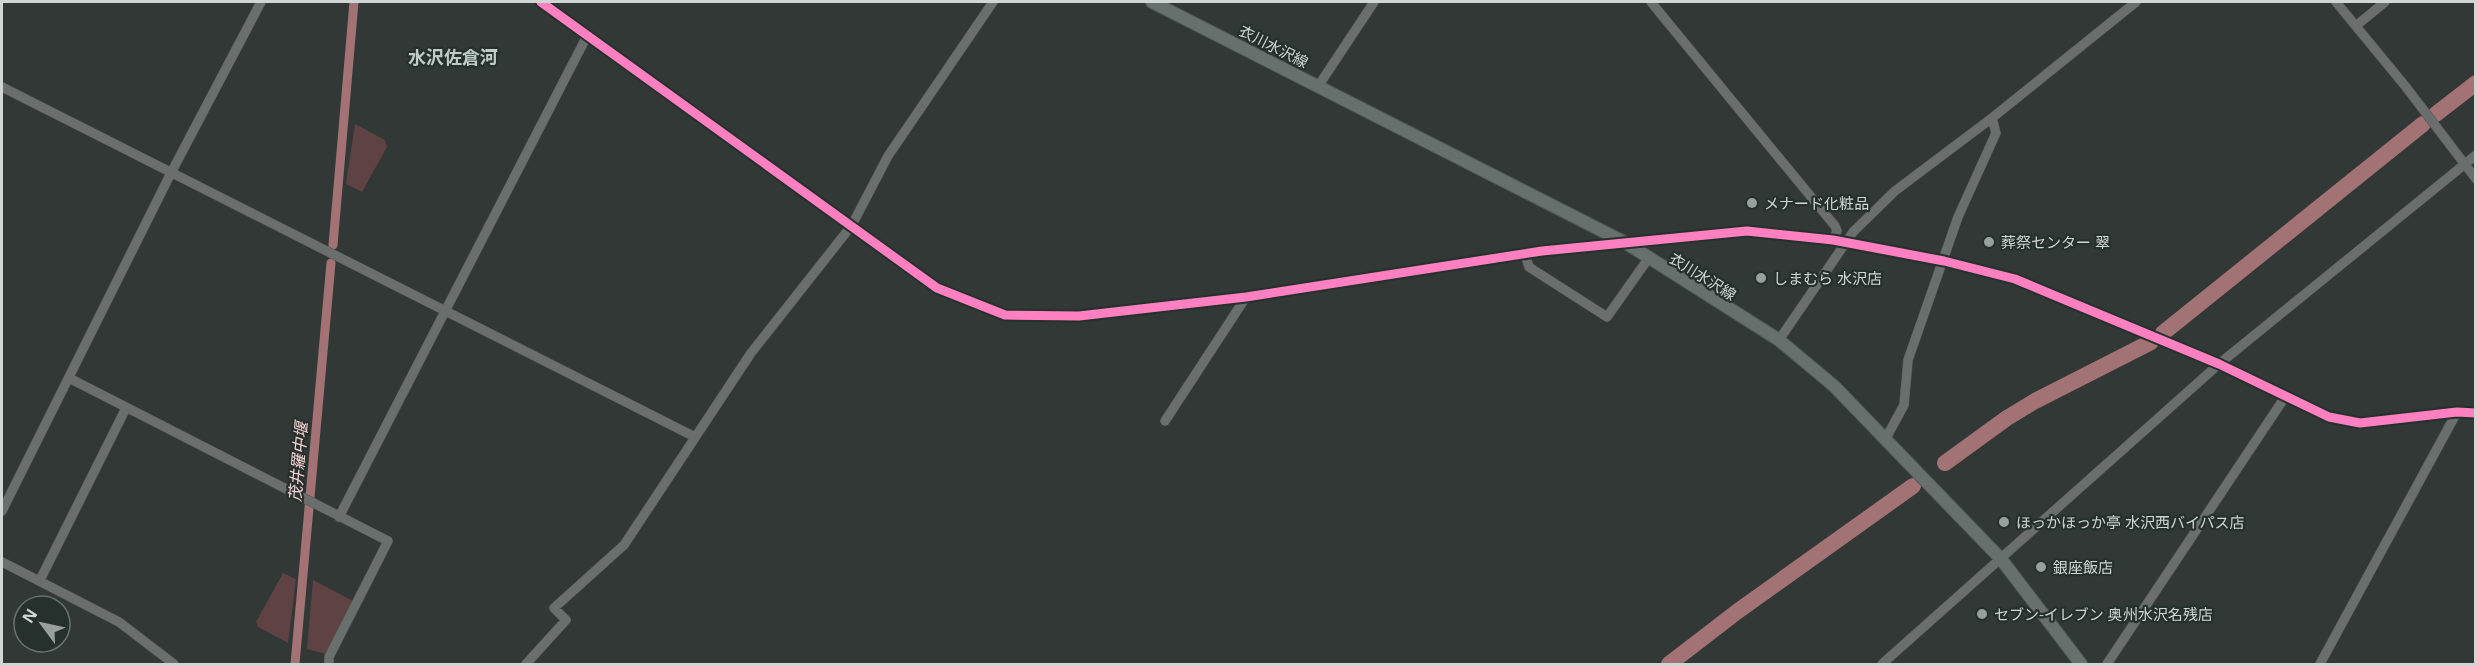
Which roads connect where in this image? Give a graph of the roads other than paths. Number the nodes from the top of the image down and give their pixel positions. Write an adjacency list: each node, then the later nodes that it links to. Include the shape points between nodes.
1 (261, 2): 17 (street)
2 (541, 2): 11 (street)
3 (993, 2): 19 (street, via 888,156)
4 (1152, 2): 12 (main road, 衣川水沢線)
5 (1374, 2): 12 (street)
6 (1651, 2): 20 (street, via 1835,226)
7 (2136, 2): 14 (street)
8 (2336, 2): 10 (street)
9 (2385, 2): 10 (street)
10 (2356, 25): 16 (street)
11 (588, 34): 19 (street); 27 (street)
12 (1319, 85): 21 (main road, 衣川水沢線)
13 (2, 87): 17 (street)
14 (1992, 118): 22 (street, via 1895,191); 25 (street, via 1996,133 1967,192)
15 (2475, 155): 16 (street)
16 (2463, 164): 18 (street); 29 (street)
17 (171, 173): 27 (street); 30 (street)
18 (2475, 179)
19 (852, 225): 26 (street, via 938,288 1005,315 1078,316); 36 (street, via 751,353)
20 (1833, 240): 21 (street, via 1747,231); 22 (street)
21 (1626, 243): 23 (street); 24 (main road, 衣川水沢線)
22 (1845, 244): 25 (street); 28 (street)
23 (1525, 254): 24 (street, via 1528,267 1607,317); 26 (street)
24 (1647, 259): 28 (main road, 衣川水沢線)
25 (1944, 261): 29 (street, via 2016,279); 37 (street, via 1908,360 1904,405)
26 (1246, 297): 35 (street)
27 (445, 310): 36 (street); 39 (street)
28 (1779, 340): 37 (main road, 衣川水沢線, via 1834,386)
29 (2219, 364): 31 (street); 40 (street)
30 (69, 378): 32 (street); 38 (street)
31 (2285, 397): 33 (street, via 2328,417 2360,423); 48 (street)
32 (126, 408): 39 (street); 42 (street)
33 (2457, 412): 34 (street); 49 (street)
34 (2475, 413)
35 (1165, 421)
36 (695, 437): 45 (street, via 624,545 554,608 566,620)
37 (1886, 438): 40 (main road, 衣川水沢線)
38 (2, 511)
39 (339, 517): 44 (street, via 388,541 329,657)
40 (2001, 559): 46 (street); 47 (main road, 衣川水沢線)
41 (2, 562): 42 (street)
42 (40, 580): 43 (street, via 119,622)
43 (174, 664)
44 (329, 664)
45 (526, 664)
46 (1882, 664)
47 (2081, 664)
48 (2107, 664)
49 (2320, 664)

